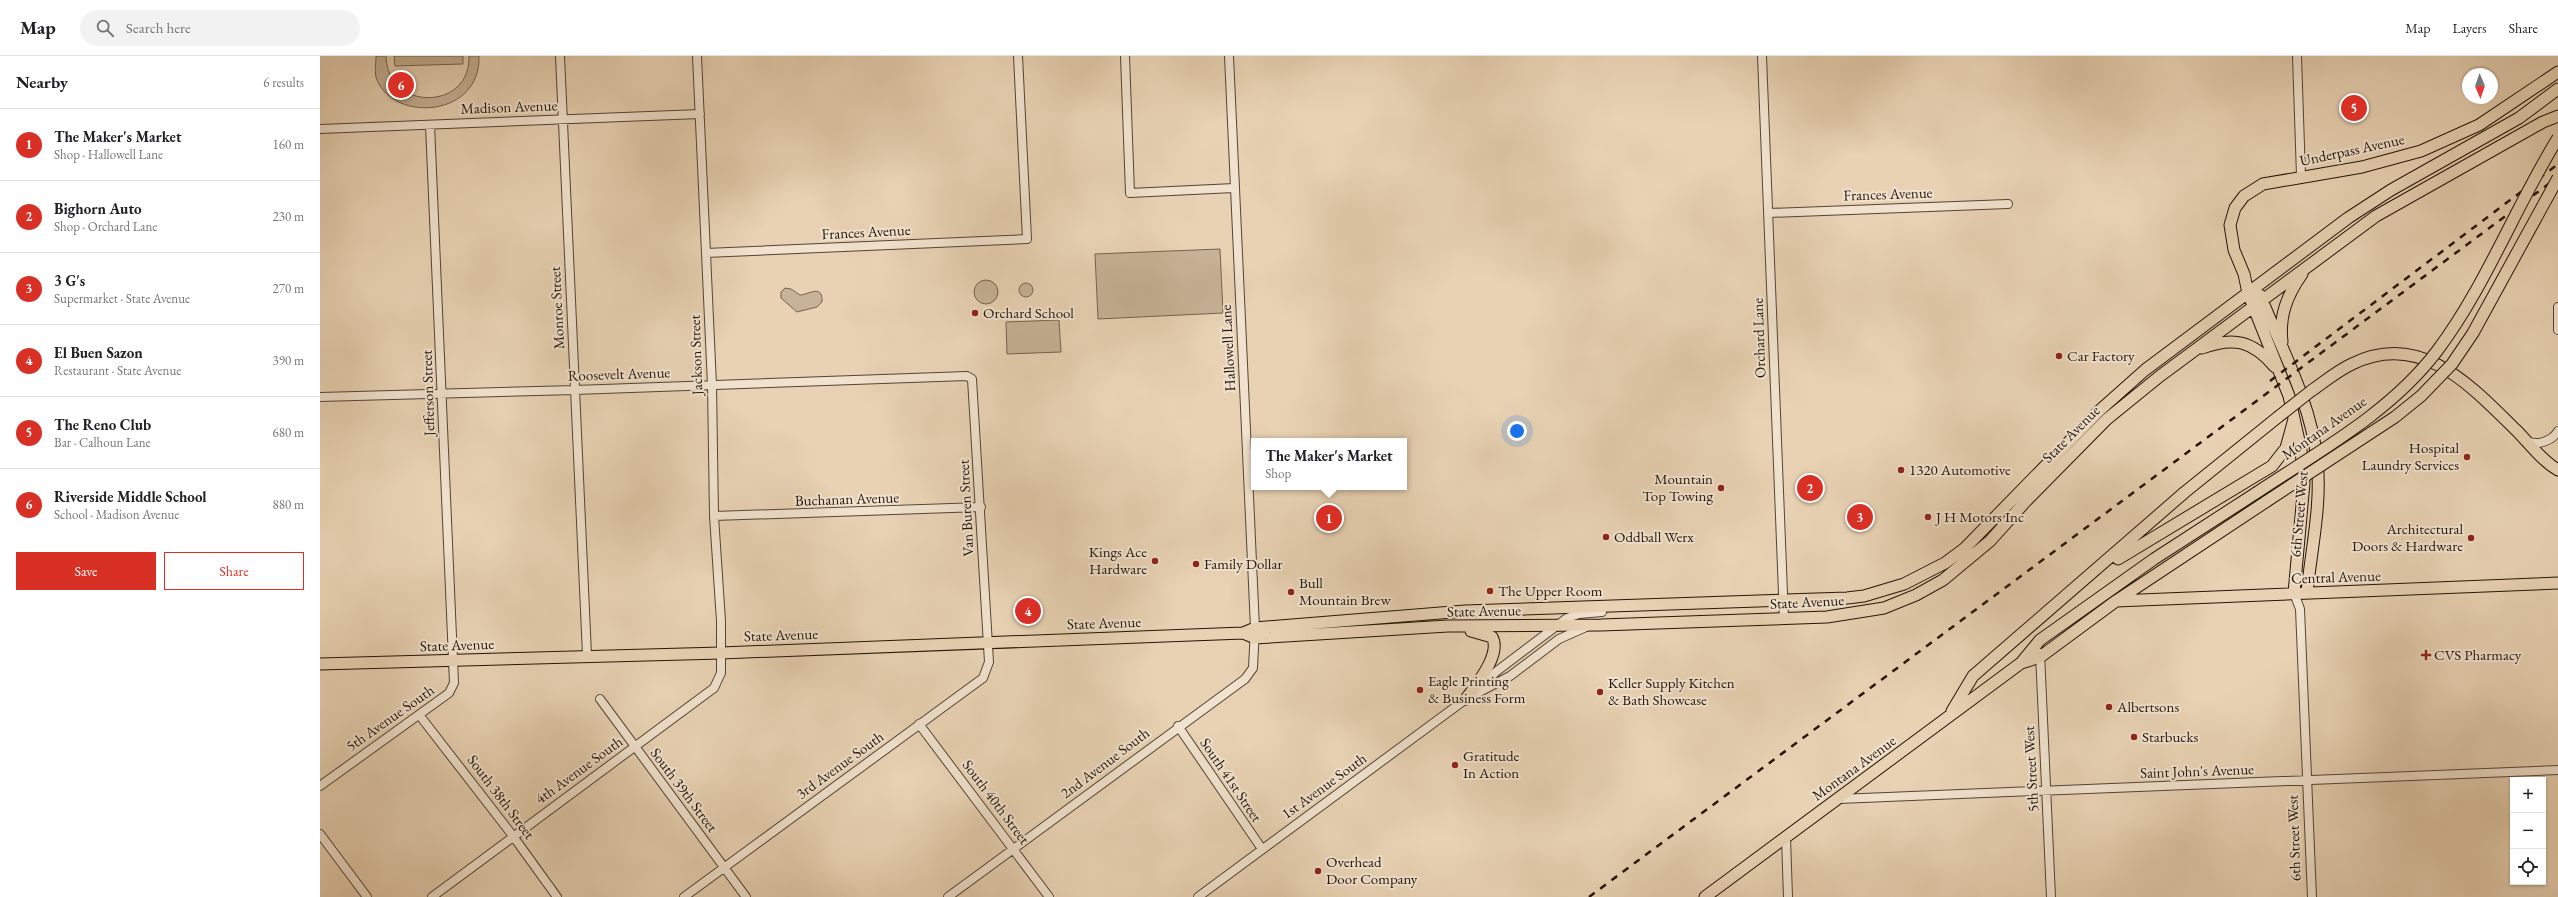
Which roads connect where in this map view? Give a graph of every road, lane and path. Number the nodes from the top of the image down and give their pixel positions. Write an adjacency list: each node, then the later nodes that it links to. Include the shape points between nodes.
1 (560, 56): 12 (street, Monroe Street)
2 (697, 56): 10 (street, Jackson Street)
3 (1018, 56): 21 (street, Frances Avenue, via 1027,239)
4 (1125, 56): 18 (street, via 1130,193)
5 (1229, 56): 18 (street, Hallowell Lane)
6 (1762, 56): 20 (street, Orchard Lane)
7 (2297, 56): 16 (street)
8 (2558, 72): 16 (main road, Underpass Avenue, via 2479,125 2420,151 2362,167)
9 (2558, 89): 23 (main road, State Avenue, via 2519,118 2380,197)
10 (700, 114): 12 (street, Madison Avenue); 21 (street, Jackson Street)
11 (2558, 116): 22 (main road, State Avenue, via 2394,204)
12 (563, 119): 13 (street, Madison Avenue); 32 (street, Monroe Street)
13 (430, 125): 14 (street, Madison Avenue); 33 (street, Jefferson Street)
14 (320, 129)
15 (2558, 138): 54 (main road, Montana Avenue, bridge, via 2461,317 2436,352 2391,400 2256,493 2154,559)
16 (2301, 176): 23 (main road, Underpass Avenue, via 2262,184 2244,196 2235,208 2230,232 2234,250)
17 (2558, 178): 46 (main road, Montana Avenue, bridge, via 2473,334 2452,364 2421,396 2395,417)
18 (1234, 188): 53 (street, Hallowell Lane)
19 (2008, 204): 20 (street, Frances Avenue)
20 (1769, 213): 45 (street, Orchard Lane)
21 (706, 253): 31 (street, Jackson Street)
22 (2307, 266): 24 (main road, State Avenue); 27 (main road, via 2292,287 2284,307 2281,326)
23 (2252, 289): 24 (main road, 6th Street West); 45 (main road, State Avenue, via 2115,395 1980,535 1945,563 1904,584 1864,596)
24 (2258, 303): 27 (main road, 6th Street West); 28 (main road, State Avenue); 29 (main road, 6th Street West)
25 (2558, 307): 26 (street)
26 (2558, 330)
27 (2283, 352): 43 (main road, 6th Street West, via 2304,402 2317,461 2317,508)
28 (2190, 353): 29 (main road, via 2221,342 2243,343 2263,354); 49 (main road, State Avenue, via 2107,419 1990,541 1943,580 1916,595 1876,610 1845,616)
29 (2281, 374): 35 (main road, 6th Street West)
30 (967, 376): 31 (street, Roosevelt Avenue); 39 (street, Van Buren Street, via 974,384)
31 (712, 385): 32 (street, Roosevelt Avenue); 40 (street, Jackson Street)
32 (575, 390): 33 (street, Roosevelt Avenue); 57 (street, Monroe Street)
33 (442, 394): 34 (street, Roosevelt Avenue); 59 (street, Jefferson Street)
34 (320, 397)
35 (2293, 411): 41 (main road, via 2293,426 2288,443 2272,466); 44 (main road, 6th Street West, via 2301,450 2304,483)
36 (2558, 431): 37 (street, via 2552,438 2543,442)
37 (2527, 441): 38 (main road); 41 (main road, bridge, via 2452,372 2433,362 2408,354 2373,356 2352,364 2311,391 2191,487)
38 (2558, 470)
39 (981, 507): 40 (street, Buchanan Avenue); 55 (street, Van Buren Street)
40 (714, 516): 56 (street, Jackson Street)
41 (2092, 575): 65 (main road, via 1974,676)
42 (2558, 583): 43 (main road, Central Avenue)
43 (2307, 593): 44 (main road, Central Avenue); 48 (street, 6th Street West)
44 (2294, 594): 46 (main road, Central Avenue); 48 (street, 6th Street West)
45 (1784, 600): 47 (main road, State Avenue); 49 (street, Orchard Lane)
46 (2116, 601): 58 (main road, Montana Avenue)
47 (1691, 604): 51 (street, 1st Avenue South, via 1579,614); 53 (main road, State Avenue, via 1465,611)
48 (2300, 610): 70 (street, 6th Street West)
49 (1784, 619): 52 (main road, State Avenue)
50 (1448, 626): 51 (main road, State Avenue); 53 (main road, State Avenue); 63 (main road, via 1486,634 1494,641 1492,657)
51 (1556, 626): 52 (main road, State Avenue); 63 (street, 1st Avenue South, via 1497,670)
52 (1593, 626): 63 (street, 1st Avenue South, via 1564,636 1510,676)
53 (1255, 633): 55 (main road, State Avenue); 67 (street, 2nd Avenue South, via 1253,668 1245,679)
54 (2040, 640): 58 (street, 5th Street West); 60 (main road, Montana Avenue)
55 (988, 643): 56 (main road, State Avenue); 66 (street, 3rd Avenue South, via 989,662 983,678)
56 (721, 652): 57 (main road, State Avenue); 68 (street, 4th Avenue South, via 721,673 717,684)
57 (587, 655): 59 (main road, State Avenue)
58 (2040, 657): 60 (main road, Montana Avenue); 72 (street, 5th Street West)
59 (452, 660): 61 (main road, State Avenue); 64 (street, 5th Avenue South, via 454,683 449,693)
60 (2021, 662): 65 (main road, Montana Avenue)
61 (320, 664)
62 (600, 699): 68 (street, South 39th Street)
63 (1466, 699): 78 (street, 1st Avenue South)
64 (420, 716): 71 (street, 5th Avenue South); 75 (street, South 38th Street)
65 (1944, 720): 73 (main road, Montana Avenue)
66 (919, 724): 77 (street, South 40th Street); 79 (street, 3rd Avenue South)
67 (1178, 726): 77 (street, 2nd Avenue South); 78 (street, South 41st Street)
68 (634, 746): 75 (street, 4th Avenue South); 79 (street, South 39th Street)
69 (2558, 770): 70 (street, Saint John's Avenue)
70 (2307, 781): 72 (street, Saint John's Avenue); 91 (street, 6th Street West)
71 (320, 786)
72 (2046, 792): 73 (street, Saint John's Avenue); 90 (street, 5th Street West)
73 (1838, 798): 76 (main road, Montana Avenue)
74 (320, 834): 80 (street)
75 (513, 836): 81 (street, 4th Avenue South); 82 (street, South 38th Street)
76 (1786, 837): 88 (main road, Montana Avenue); 89 (street)
77 (1014, 848): 85 (street, 2nd Avenue South); 86 (street, South 40th Street)
78 (1262, 849): 87 (street, 1st Avenue South)
79 (724, 868): 83 (street, 3rd Avenue South); 84 (street, South 39th Street)
80 (367, 897)
81 (432, 897)
82 (557, 897)
83 (684, 897)
84 (746, 897)
85 (948, 897)
86 (1049, 897)
87 (1198, 897)
88 (1705, 897)
89 (1788, 897)
90 (2051, 897)
91 (2312, 897)

